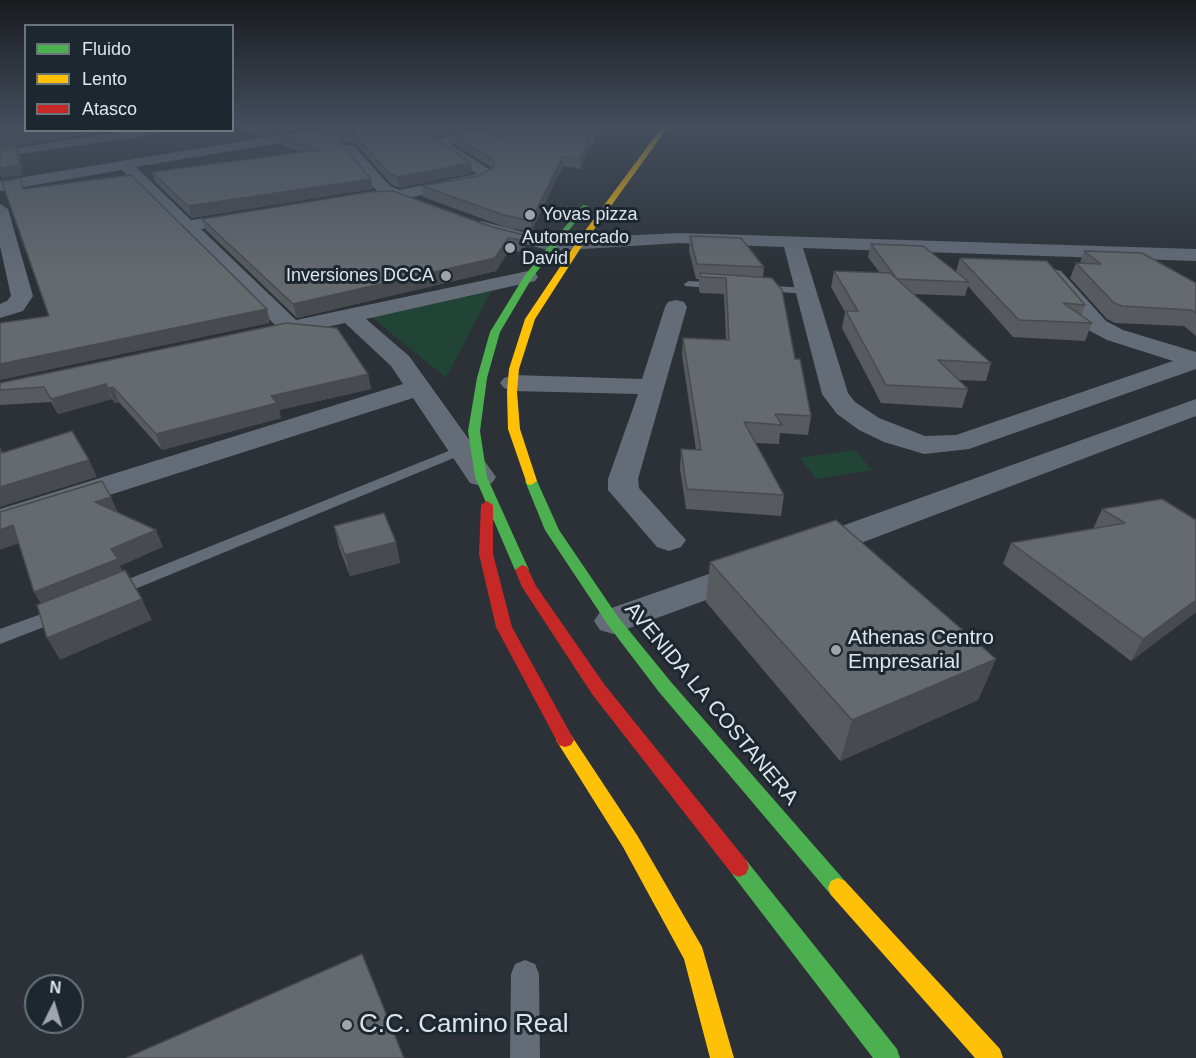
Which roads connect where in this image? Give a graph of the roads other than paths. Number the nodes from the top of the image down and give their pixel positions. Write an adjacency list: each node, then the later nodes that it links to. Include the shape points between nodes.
1 (61, 176): 6 (street)
2 (137, 176): 14 (street)
3 (373, 176): 8 (street, via 384,189)
4 (483, 176): 8 (street)
5 (629, 176): 19 (street, AVENIDA LA COSTANERA)
6 (0, 186)
7 (596, 191): 16 (street)
8 (397, 195): 9 (street); 10 (street)
9 (371, 196)
10 (426, 206)
11 (0, 209): 17 (street)
12 (268, 213): 14 (street)
13 (468, 221): 16 (street)
14 (188, 226): 28 (street)
15 (792, 242): 18 (street); 19 (street, via 714,239); 24 (street)
16 (551, 245): 19 (street); 21 (street)
17 (5, 247): 26 (street, via 22,296 15,306)
18 (1034, 251): 20 (street); 30 (street, via 1098,326)
19 (575, 252): 31 (street, AVENIDA LA COSTANERA, via 530,319)
20 (1196, 255)
21 (528, 277): 27 (street); 36 (street, via 495,332 482,378 474,430)
22 (736, 287): 25 (lane)
23 (747, 288): 24 (lane)
24 (806, 291): 30 (street, via 835,394 868,424 924,445 959,443)
25 (682, 295): 32 (street)
26 (0, 311)
27 (349, 315): 28 (street); 33 (street, via 400,361)
28 (291, 328): 29 (street)
29 (233, 340)
30 (1196, 361)
31 (513, 383): 32 (street); 41 (street, AVENIDA LA COSTANERA, via 514,429 528,475 552,530)
32 (653, 387): 38 (street, via 622,479 624,490)
33 (417, 388): 35 (street); 37 (street)
34 (1196, 407): 41 (street)
35 (461, 450): 36 (street); 39 (lane)
36 (484, 484): 46 (street, via 486,554 504,627 557,728 630,841 694,955); 47 (street, via 529,586 598,689)
37 (0, 520)
38 (669, 540)
39 (99, 597)
40 (77, 606): 42 (lane)
41 (613, 621): 44 (street, AVENIDA LA COSTANERA, via 665,687)
42 (0, 637)
43 (525, 974): 45 (lane)
44 (982, 1054)
45 (525, 1058)
46 (722, 1058)
47 (888, 1058)

